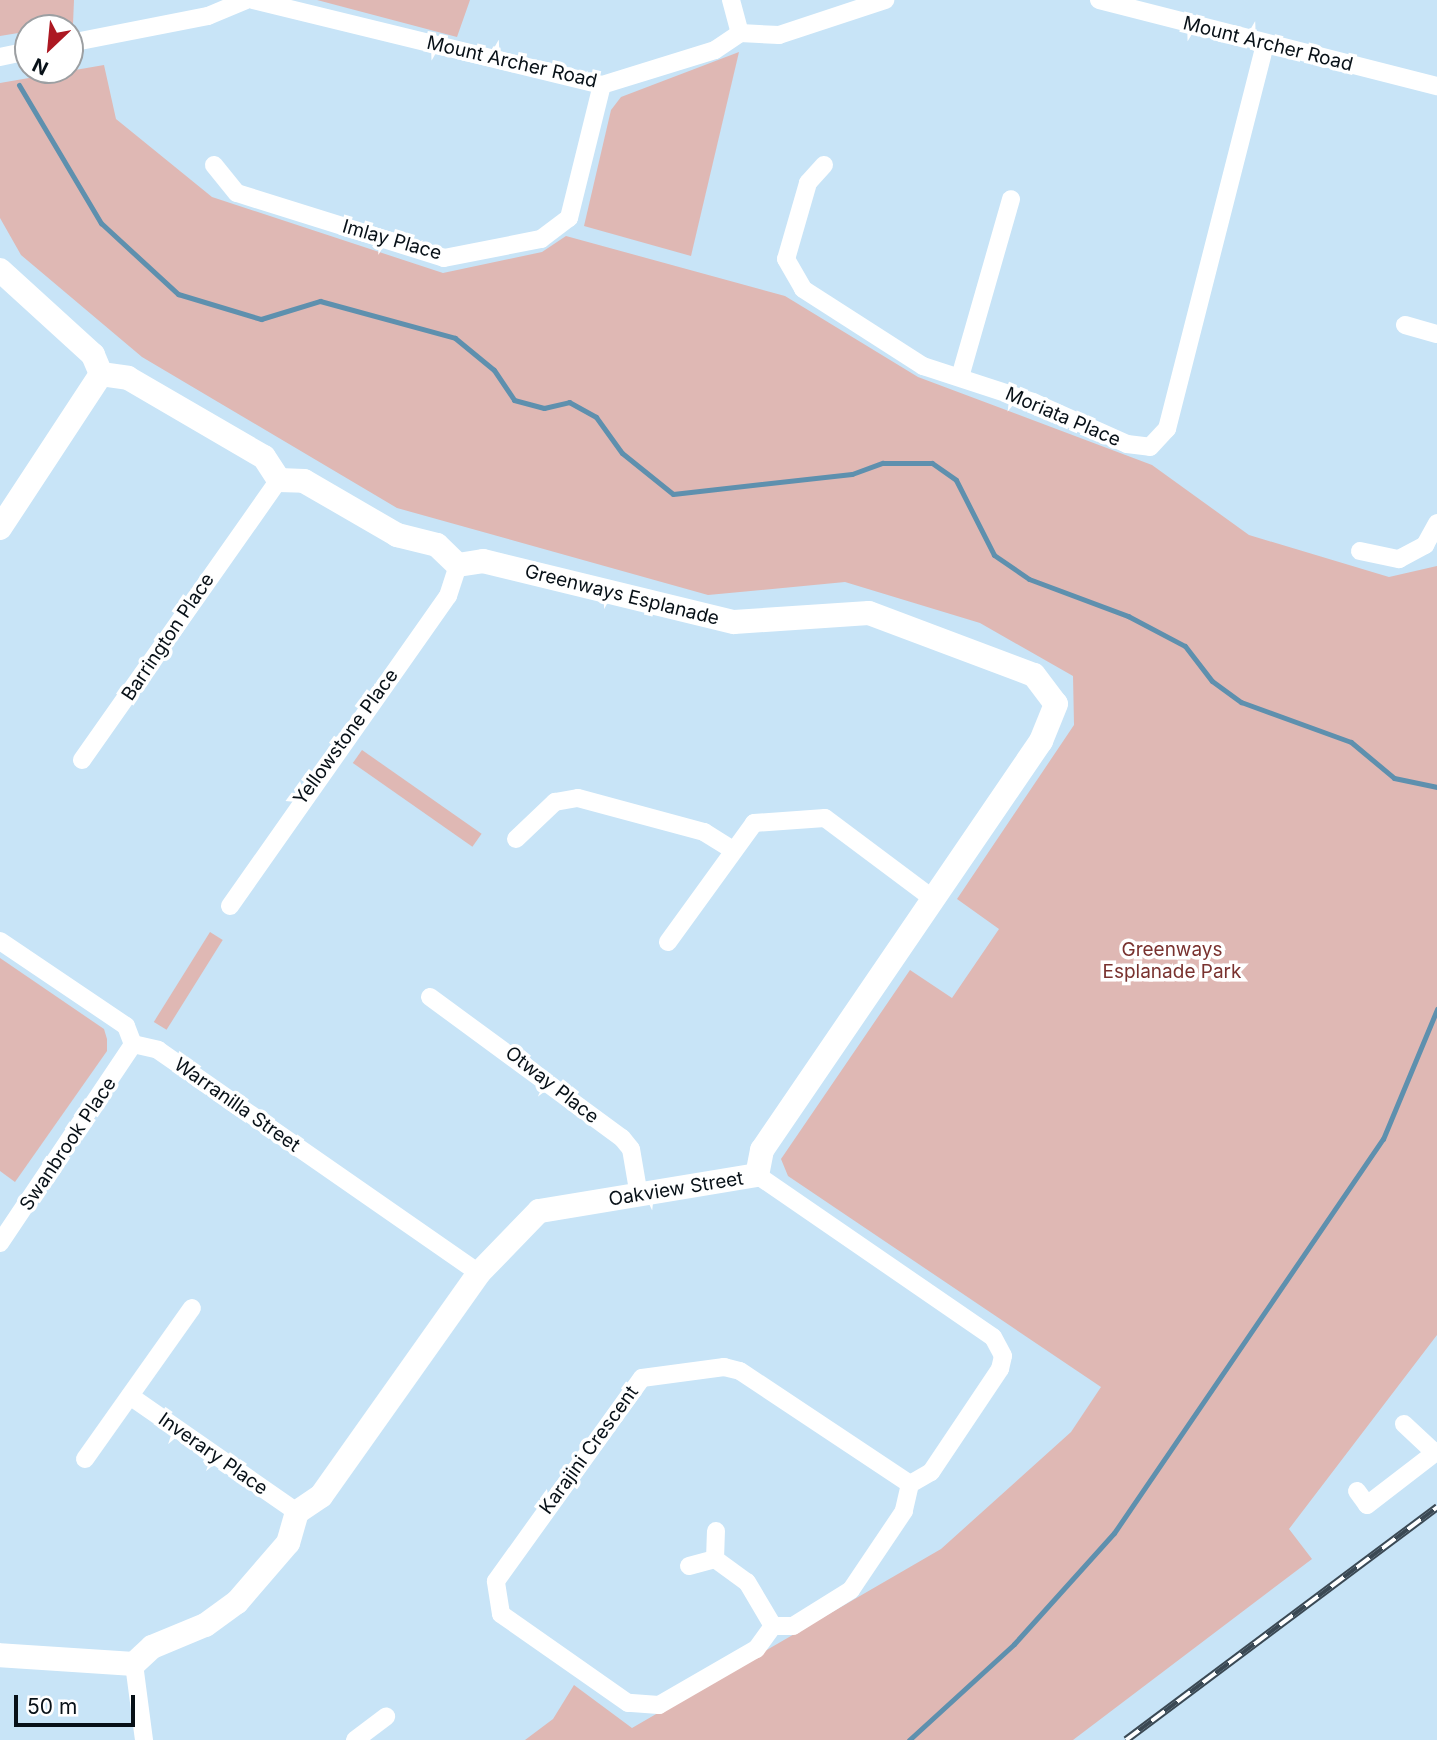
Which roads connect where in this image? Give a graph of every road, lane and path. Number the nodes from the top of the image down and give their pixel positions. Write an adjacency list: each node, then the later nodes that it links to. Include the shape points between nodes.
1 (246, 0): 7 (street, via 208,16)
2 (253, 0): 9 (street, Mount Archer Road)
3 (730, 0): 6 (street)
4 (885, 0): 6 (street, via 779,35)
5 (1099, 0): 8 (street, Mount Archer Road)
6 (740, 33): 9 (street, Mount Archer Road, via 715,50)
7 (84, 40)
8 (1265, 44): 10 (street, Mount Archer Road); 18 (street, Moriata Place, via 1167,429 1159,438 1150,447 1127,444)
9 (602, 85): 11 (street, Imlay Place, via 569,218 541,239 444,258 237,193)
10 (1437, 86)
11 (214, 165)
12 (824, 165): 18 (street, Moriata Place, via 808,183 793,234 786,259 792,279 923,366)
13 (1011, 199): 18 (street)
14 (0, 270): 17 (street, via 93,355)
15 (1405, 325): 16 (street)
16 (1437, 334)
17 (100, 374): 19 (street, via 128,378 253,450); 21 (street)
18 (960, 377)
19 (279, 480): 23 (street, via 304,481 397,535 437,545); 24 (street, Barrington Place)
20 (1437, 523): 22 (street, via 1424,545 1399,559)
21 (0, 528)
22 (1360, 551)
23 (458, 565): 27 (street, Greenways Esplanade, via 484,561 734,622 869,613 1034,676 1056,704 1052,718); 28 (street, Yellowstone Place, via 448,596)
24 (82, 760)
25 (516, 839): 26 (street, via 555,802 578,798 704,832)
26 (730, 848): 27 (street, via 754,823 825,818); 30 (street)
27 (932, 898): 33 (street, Greenways Esplanade, via 762,1150)
28 (230, 906)
29 (0, 941): 32 (street, via 126,1026)
30 (668, 942)
31 (430, 997): 34 (street, Otway Place, via 622,1138 631,1149)
32 (133, 1044): 35 (street, Swanbrook Place); 36 (street, Warranilla Street, via 158,1050)
33 (757, 1175): 34 (street, Oakview Street); 42 (street, Oakview Street, via 1000,1345 1000,1369 931,1472)
34 (639, 1196): 36 (street, Oakview Street, via 539,1211)
35 (0, 1243)
36 (479, 1273): 44 (street, Oakview Street, via 321,1496)
37 (192, 1308): 38 (street)
38 (130, 1396): 41 (street); 44 (street, Inverary Place)
39 (1404, 1424): 40 (street)
40 (1436, 1452): 43 (street, via 1367,1505)
41 (86, 1459)
42 (910, 1484): 48 (street, via 904,1511 850,1590 793,1626); 48 (street, Karajini Crescent, via 740,1371 724,1367 642,1378 496,1581 494,1597 501,1614 628,1703 659,1706 756,1649)
43 (1357, 1491)
44 (297, 1511): 50 (street, via 288,1543 237,1602 205,1625 152,1647)
45 (716, 1531): 46 (street)
46 (715, 1559): 47 (street); 48 (street, via 747,1582)
47 (689, 1566)
48 (773, 1626)
49 (0, 1656): 50 (street)
50 (134, 1664): 53 (street)
51 (386, 1717): 52 (street)
52 (358, 1739)
53 (144, 1740)

